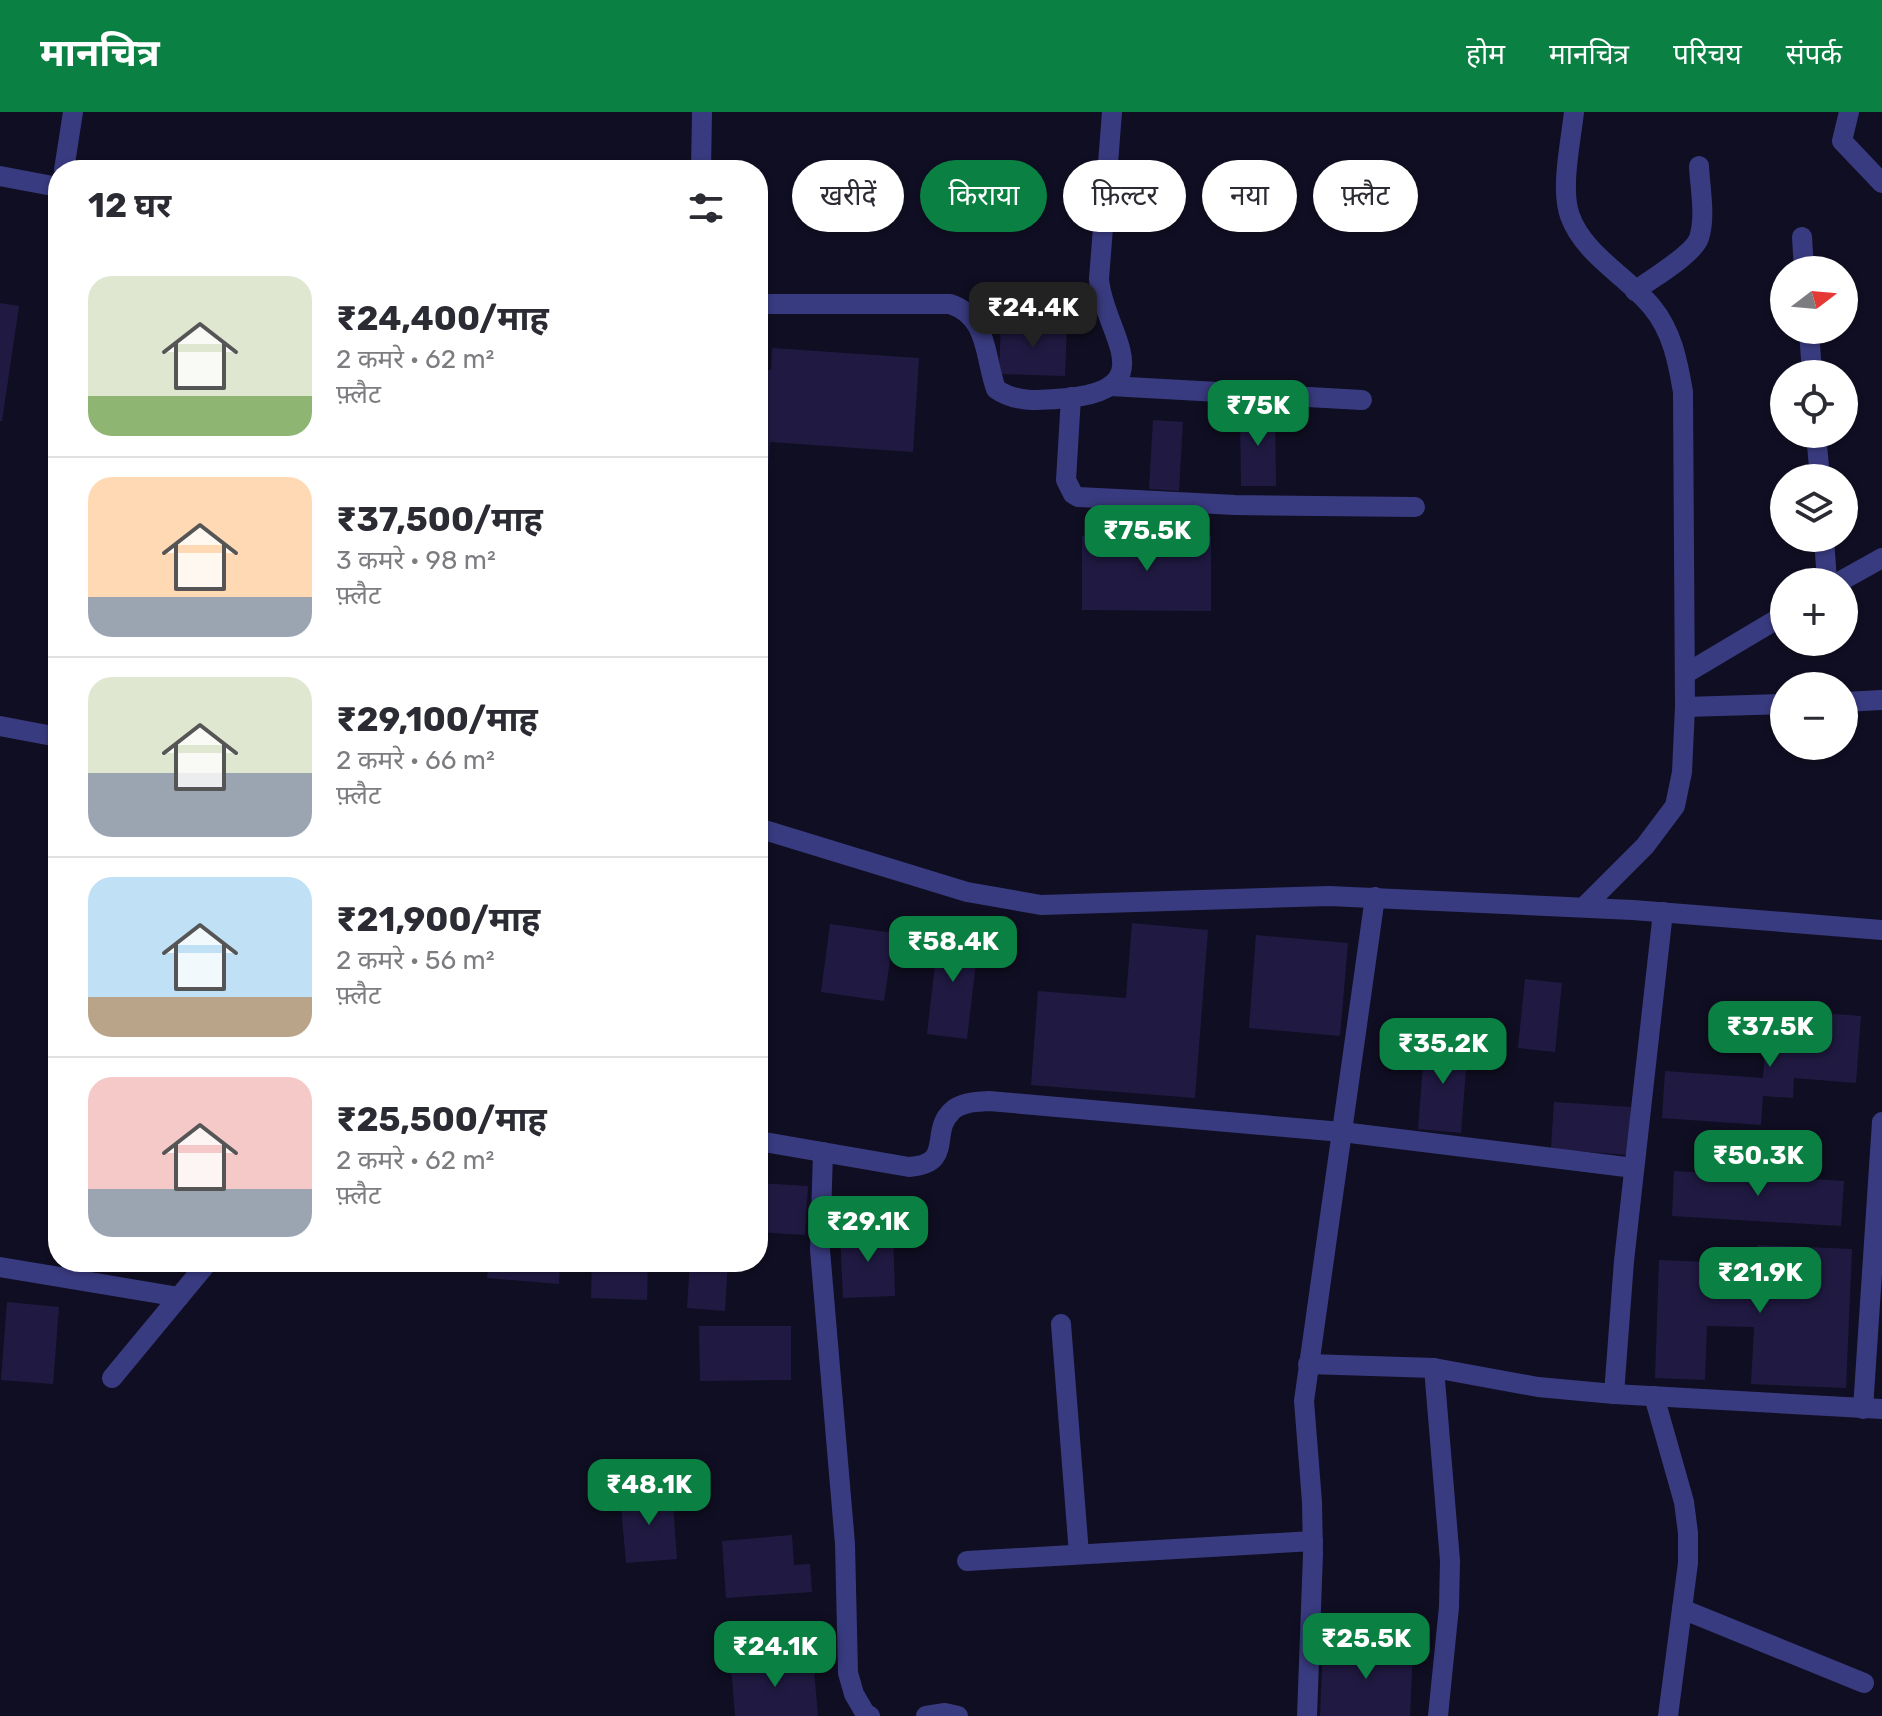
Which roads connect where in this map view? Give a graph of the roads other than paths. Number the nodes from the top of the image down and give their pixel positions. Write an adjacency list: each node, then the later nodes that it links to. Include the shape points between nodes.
1 (73, 112): 6 (street)
2 (702, 112): 7 (street)
3 (1112, 112): 16 (street, via 1099,279 1124,365)
4 (1574, 112): 14 (street, via 1566,193 1569,215 1580,236)
5 (1849, 112): 10 (street, via 1842,141)
6 (66, 160)
7 (701, 160)
8 (1699, 166): 14 (street, via 1699,239)
9 (0, 176): 11 (street)
10 (1882, 183)
11 (48, 185)
12 (1802, 237): 13 (street)
13 (1803, 256)
14 (1635, 291): 23 (street, via 1666,330 1683,392)
15 (768, 304): 17 (street, via 950,304 965,309 974,320 996,389 1030,400)
16 (1110, 386): 17 (street); 18 (street)
17 (1071, 397): 19 (street, via 1066,480 1078,497)
18 (1362, 400)
19 (1415, 507)
20 (1882, 558): 21 (street)
21 (1858, 571)
22 (1770, 623): 23 (street)
23 (1685, 674): 27 (street)
24 (1882, 700): 25 (street)
25 (1858, 701)
26 (1770, 704): 27 (street)
27 (1685, 707): 32 (street, via 1675,806 1645,846)
28 (0, 726): 29 (street)
29 (48, 735)
30 (768, 831): 31 (street, via 967,892 1041,905)
31 (1375, 897): 32 (street); 36 (street)
32 (1584, 907): 33 (street)
33 (1663, 912): 34 (street); 39 (street)
34 (1882, 930)
35 (1882, 1122): 49 (street)
36 (1342, 1132): 38 (street, via 989,1101 953,1110 931,1163 909,1167); 39 (street); 44 (street)
37 (768, 1143): 38 (street)
38 (823, 1152): 55 (street, via 820,1250 845,1544 848,1673 854,1694)
39 (1634, 1168): 47 (street)
40 (0, 1267): 42 (street)
41 (200, 1272): 42 (street)
42 (179, 1297): 46 (street)
43 (1061, 1324): 51 (street)
44 (1308, 1364): 45 (street); 50 (street, via 1304,1401)
45 (1434, 1368): 47 (street); 59 (street, via 1450,1561)
46 (112, 1378)
47 (1614, 1394): 48 (street)
48 (1654, 1396): 49 (street); 53 (street, via 1684,1502 1688,1533)
49 (1872, 1409)
50 (1313, 1541): 51 (street); 58 (street)
51 (1079, 1554): 52 (street)
52 (967, 1561)
53 (1682, 1609): 54 (street); 60 (street)
54 (1864, 1683)
55 (870, 1716)
56 (926, 1716): 57 (street)
57 (958, 1716)
58 (1307, 1716)
59 (1438, 1716)
60 (1668, 1716)

